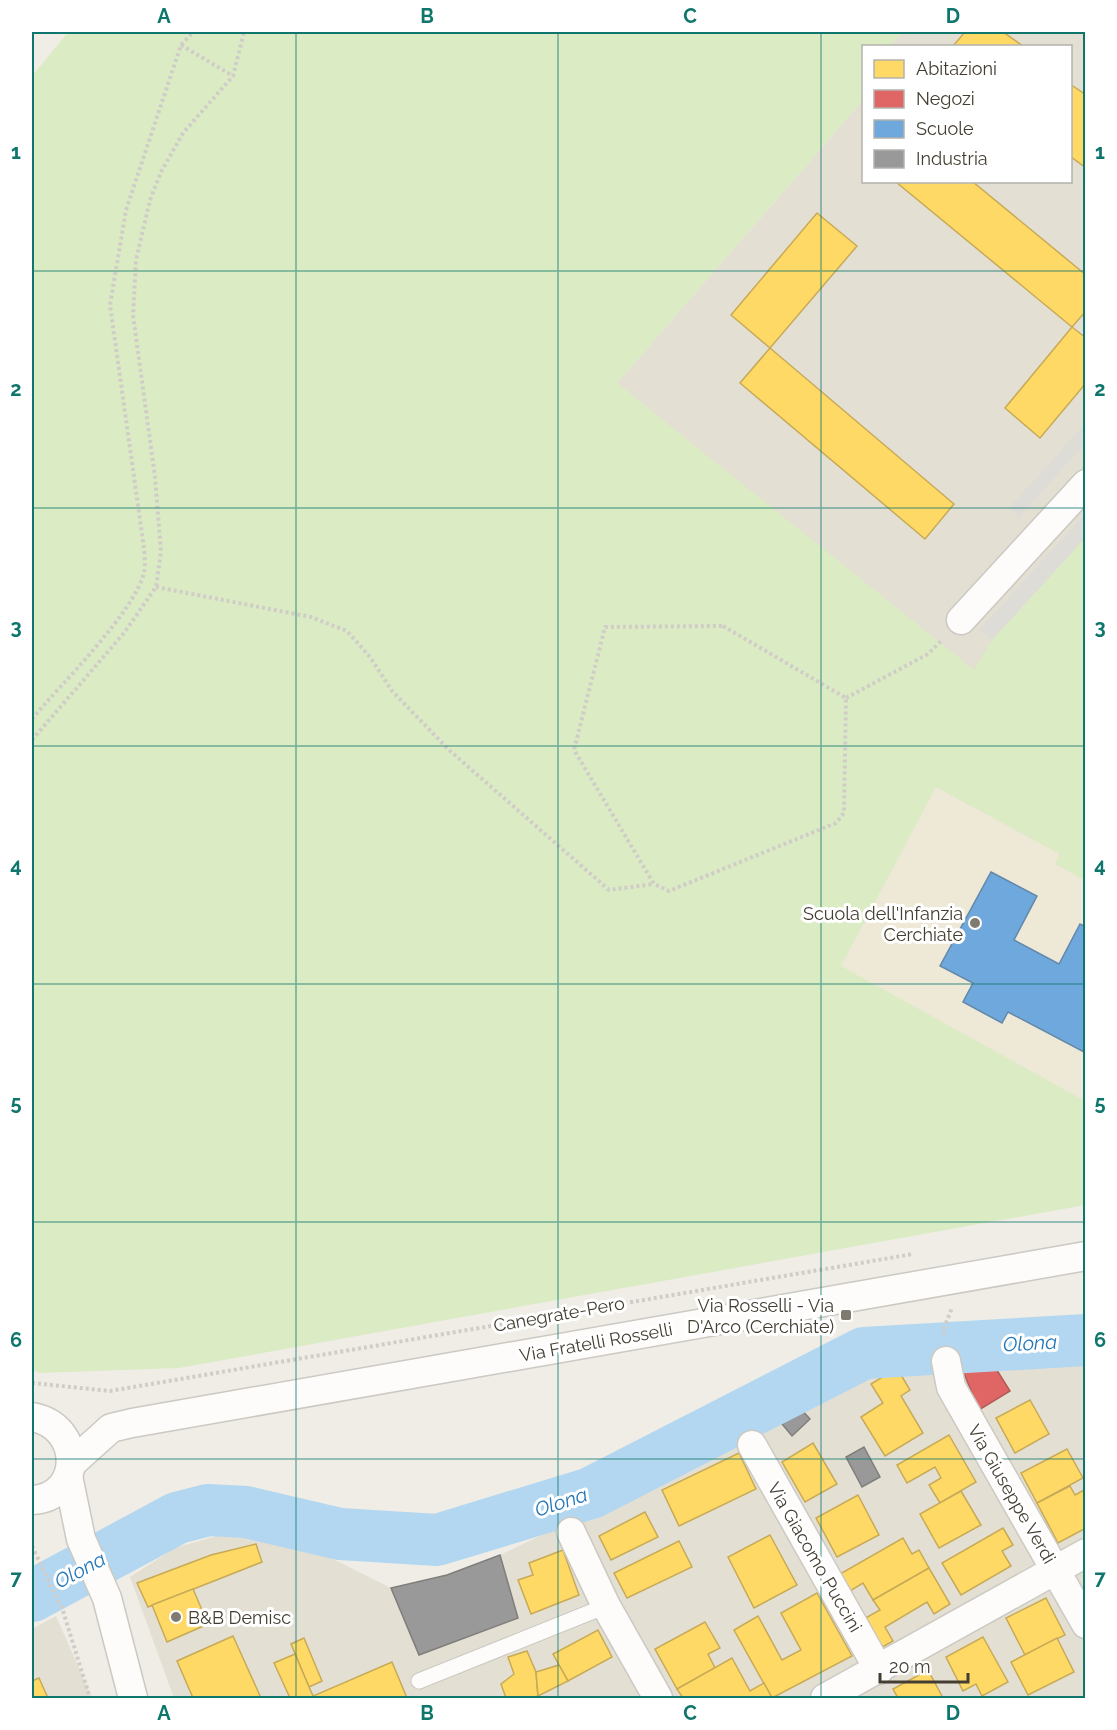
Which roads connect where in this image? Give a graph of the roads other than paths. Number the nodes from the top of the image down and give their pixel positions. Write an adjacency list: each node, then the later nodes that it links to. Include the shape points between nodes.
1 (1086, 484): 2 (street)
2 (961, 620)
3 (1086, 1256): 6 (street, Via Fratelli Rosselli)
4 (946, 1361): 13 (street, Via Giuseppe Verdi, via 951,1387)
5 (43, 1421): 6 (street, Via Fratelli Rosselli); 8 (street, via 68,1443)
6 (108, 1430): 8 (street, Via Fratelli Rosselli)
7 (752, 1445): 16 (street, Via Giacomo Puccini)
8 (69, 1470): 9 (street, Via Fratelli Rosselli, via 50,1496); 11 (street)
9 (35, 1500): 11 (street)
10 (571, 1532): 14 (street)
11 (81, 1539): 18 (street, via 107,1598)
12 (1086, 1553): 13 (street)
13 (1055, 1570): 15 (street, Via Giuseppe Verdi); 16 (street)
14 (606, 1606): 17 (lane); 19 (street)
15 (1086, 1624)
16 (879, 1670): 20 (street)
17 (419, 1682)
18 (133, 1698)
19 (658, 1698)
20 (825, 1698)

